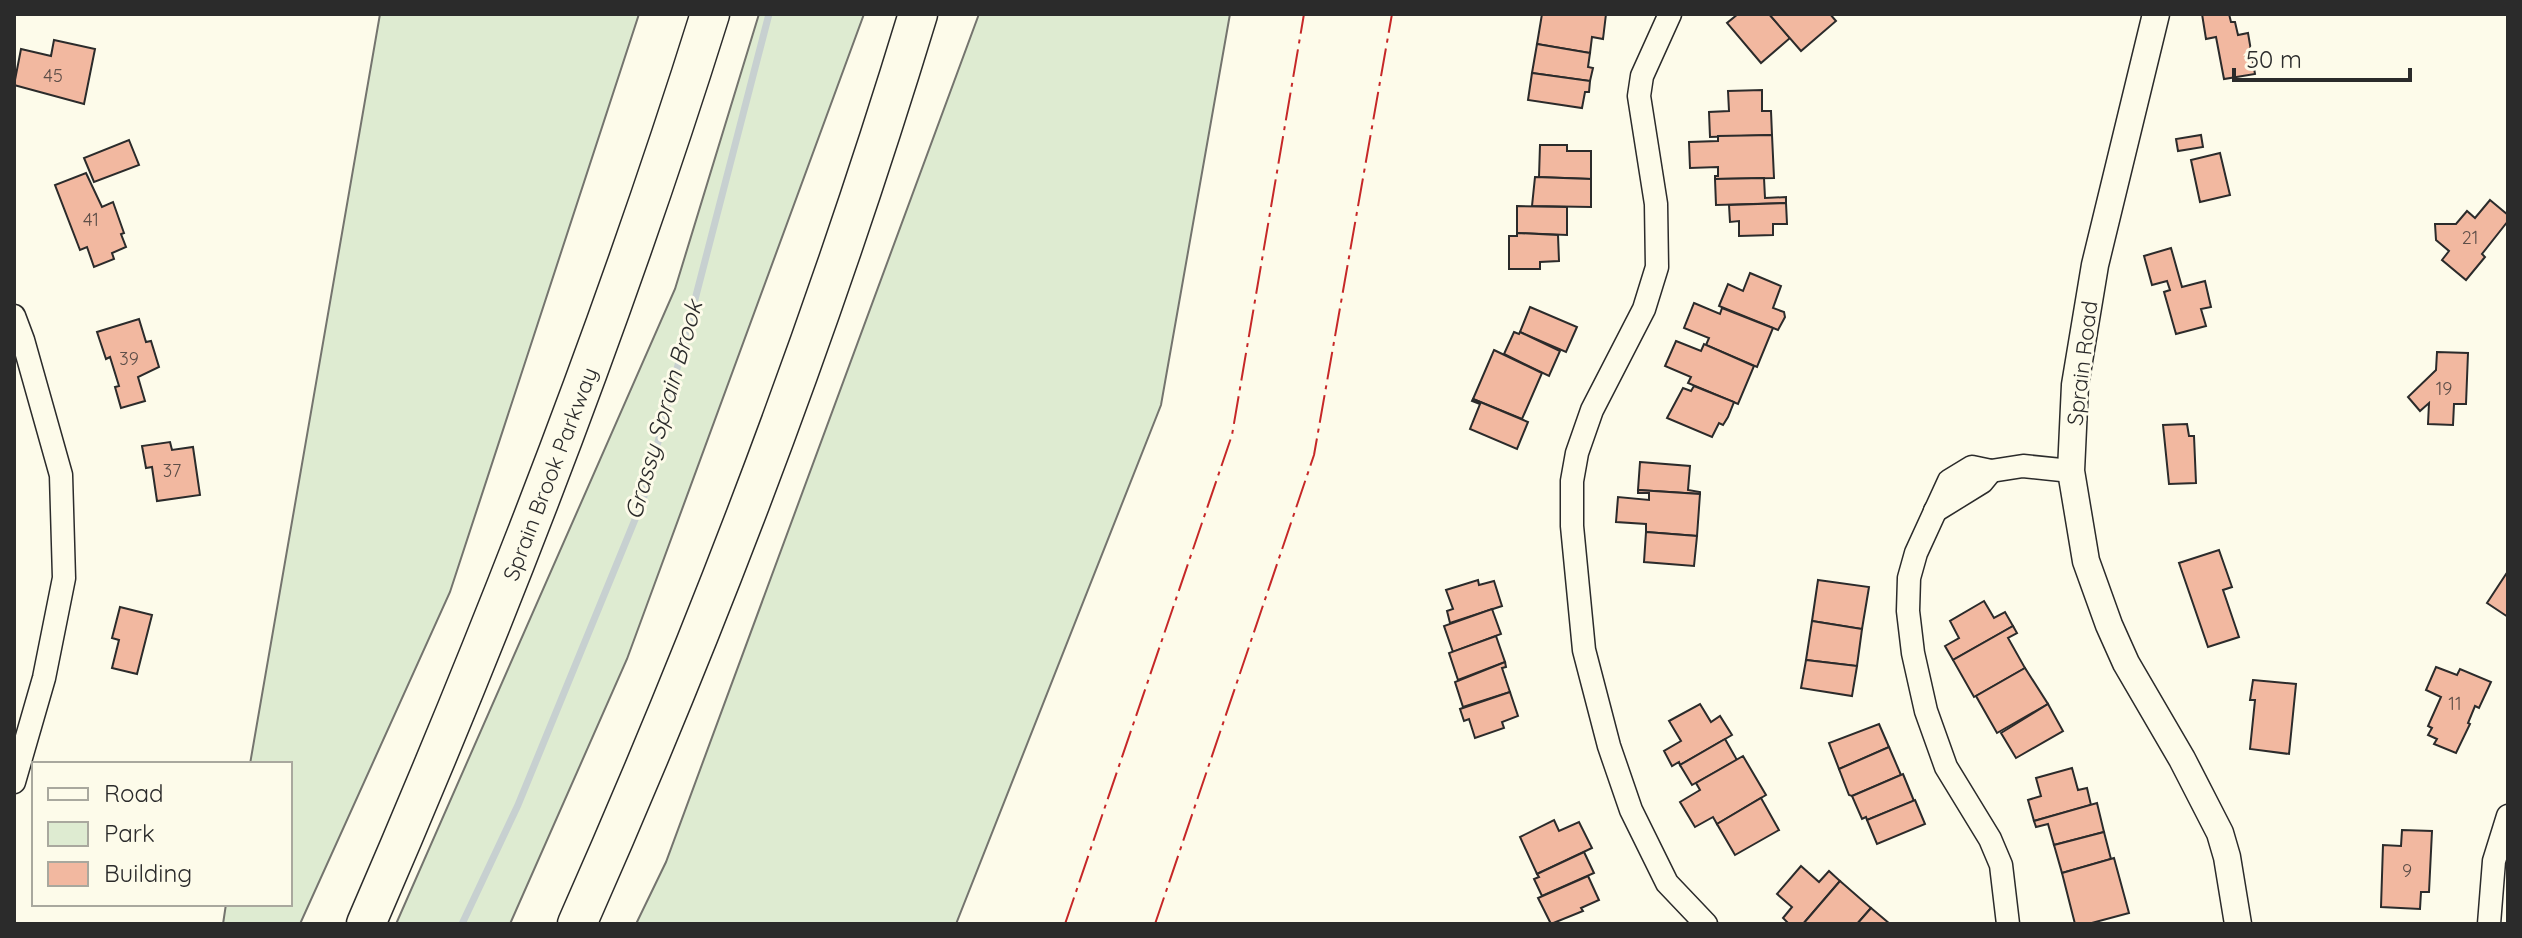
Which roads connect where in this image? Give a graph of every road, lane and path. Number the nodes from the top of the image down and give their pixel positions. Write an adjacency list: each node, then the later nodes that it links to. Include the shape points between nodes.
1 (710, 14): 9 (highway, Sprain Brook Parkway, via 541,500)
2 (918, 14): 10 (highway, via 769,450)
3 (1670, 14): 11 (street, via 1642,76 1639,96 1656,204 1657,267 1644,309 1592,410 1577,453 1572,526 1584,650 1609,746 1631,810 1667,883)
4 (2156, 14): 6 (street, Sprain Road, via 2095,265 2075,385)
5 (14, 316): 7 (street, via 61,475 64,578 44,678)
6 (2071, 471): 12 (street, via 2023,466 1991,471 1935,511 1909,578 1913,653 1926,711 1946,767 2001,865); 13 (street, Sprain Road, via 2086,561 2109,625 2220,833)
7 (14, 782)
8 (2508, 816): 14 (street, via 2494,861)
9 (366, 924)
10 (577, 924)
11 (1706, 924)
12 (2008, 924)
13 (2238, 924)
14 (2489, 924)

